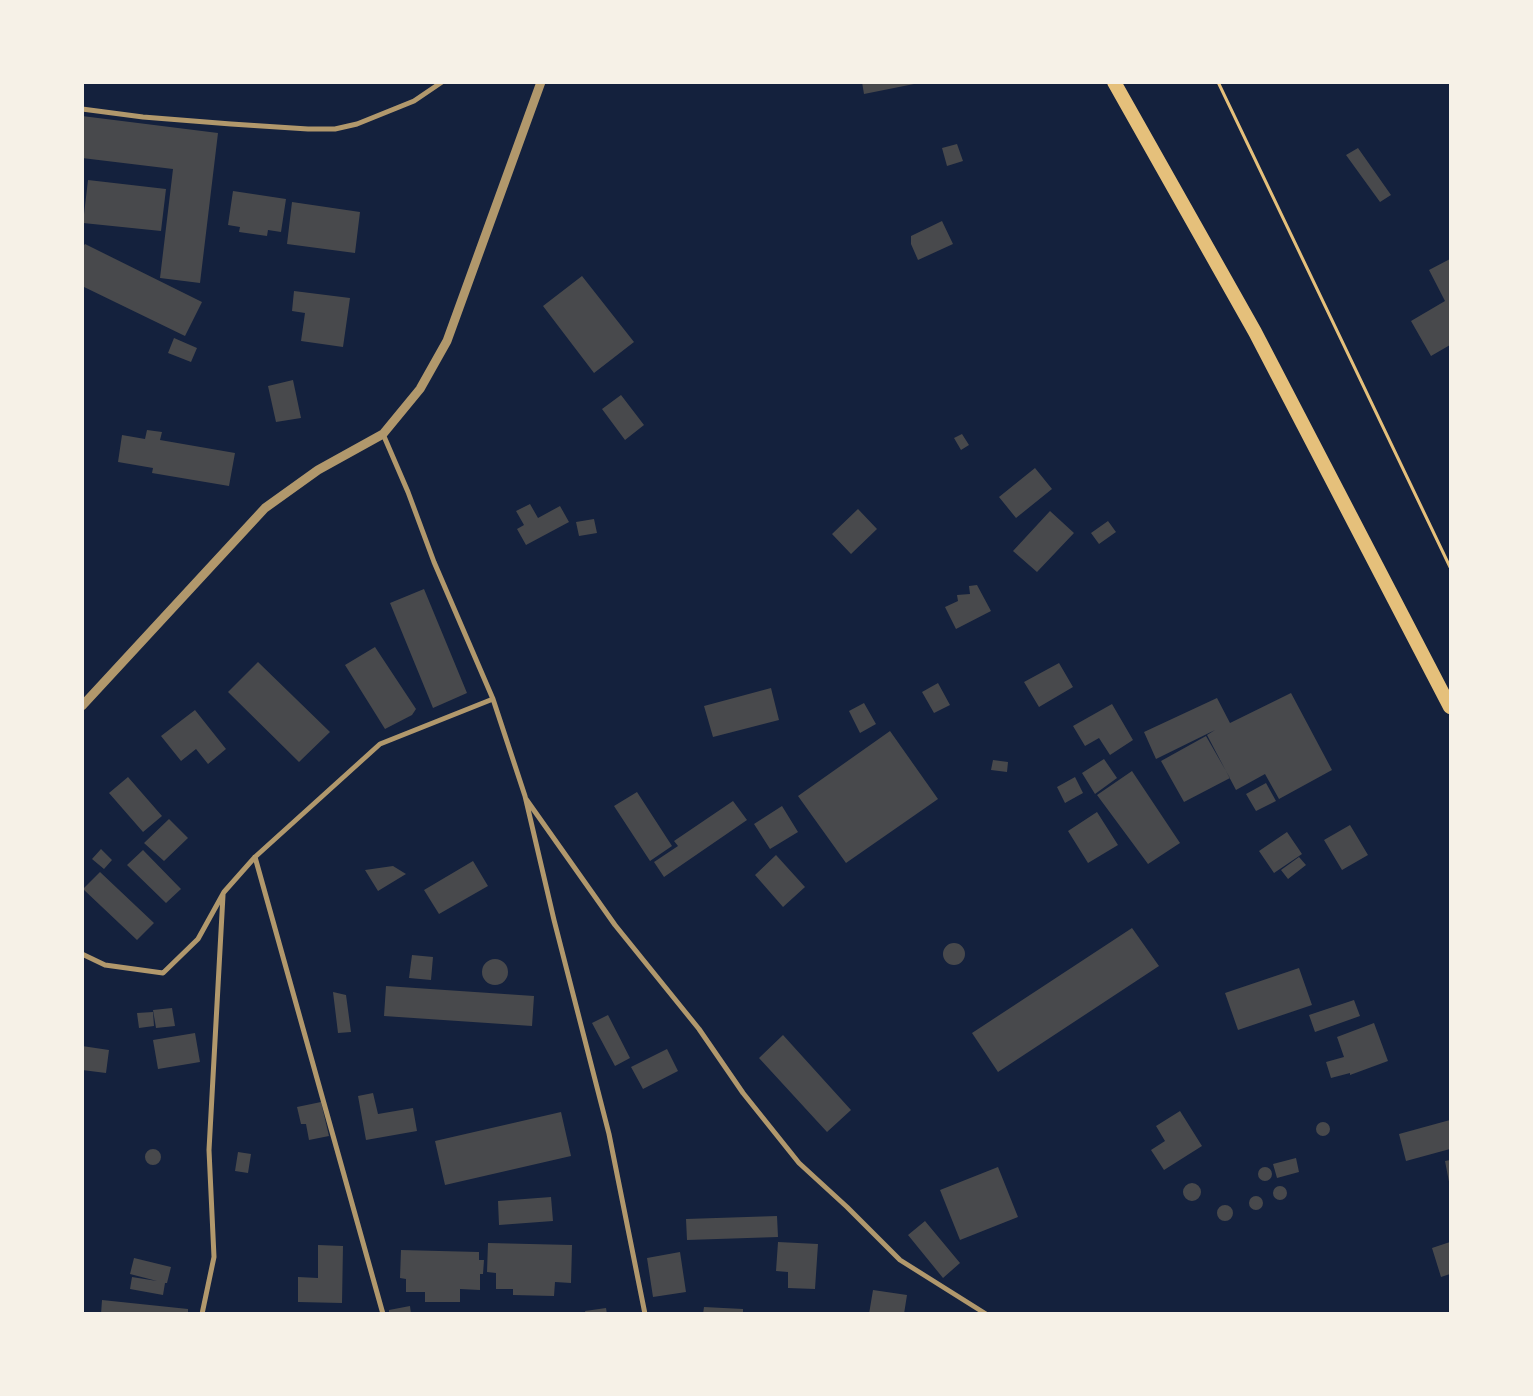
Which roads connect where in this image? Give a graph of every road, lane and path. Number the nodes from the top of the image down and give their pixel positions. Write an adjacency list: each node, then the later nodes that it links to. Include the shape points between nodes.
1 (442, 82): 5 (street, via 414,101 335,129 231,124)
2 (541, 82): 6 (street, via 447,341 420,389)
3 (1114, 82): 10 (highway, via 1255,332)
4 (1218, 82): 7 (path)
5 (82, 109)
6 (383, 434): 8 (street); 9 (street, via 318,470 265,508)
7 (1450, 567)
8 (493, 699): 11 (street); 12 (street, via 380,744)
9 (82, 706)
10 (1450, 707)
11 (525, 796): 17 (street, via 609,1134); 18 (street, via 615,925 798,1163 900,1260)
12 (255, 857): 13 (street); 16 (street)
13 (224, 892): 14 (street, via 198,939 163,973 104,965); 15 (street, via 209,1150 214,1257)
14 (82, 954)
15 (202, 1314)
16 (383, 1314)
17 (645, 1314)
18 (986, 1314)

